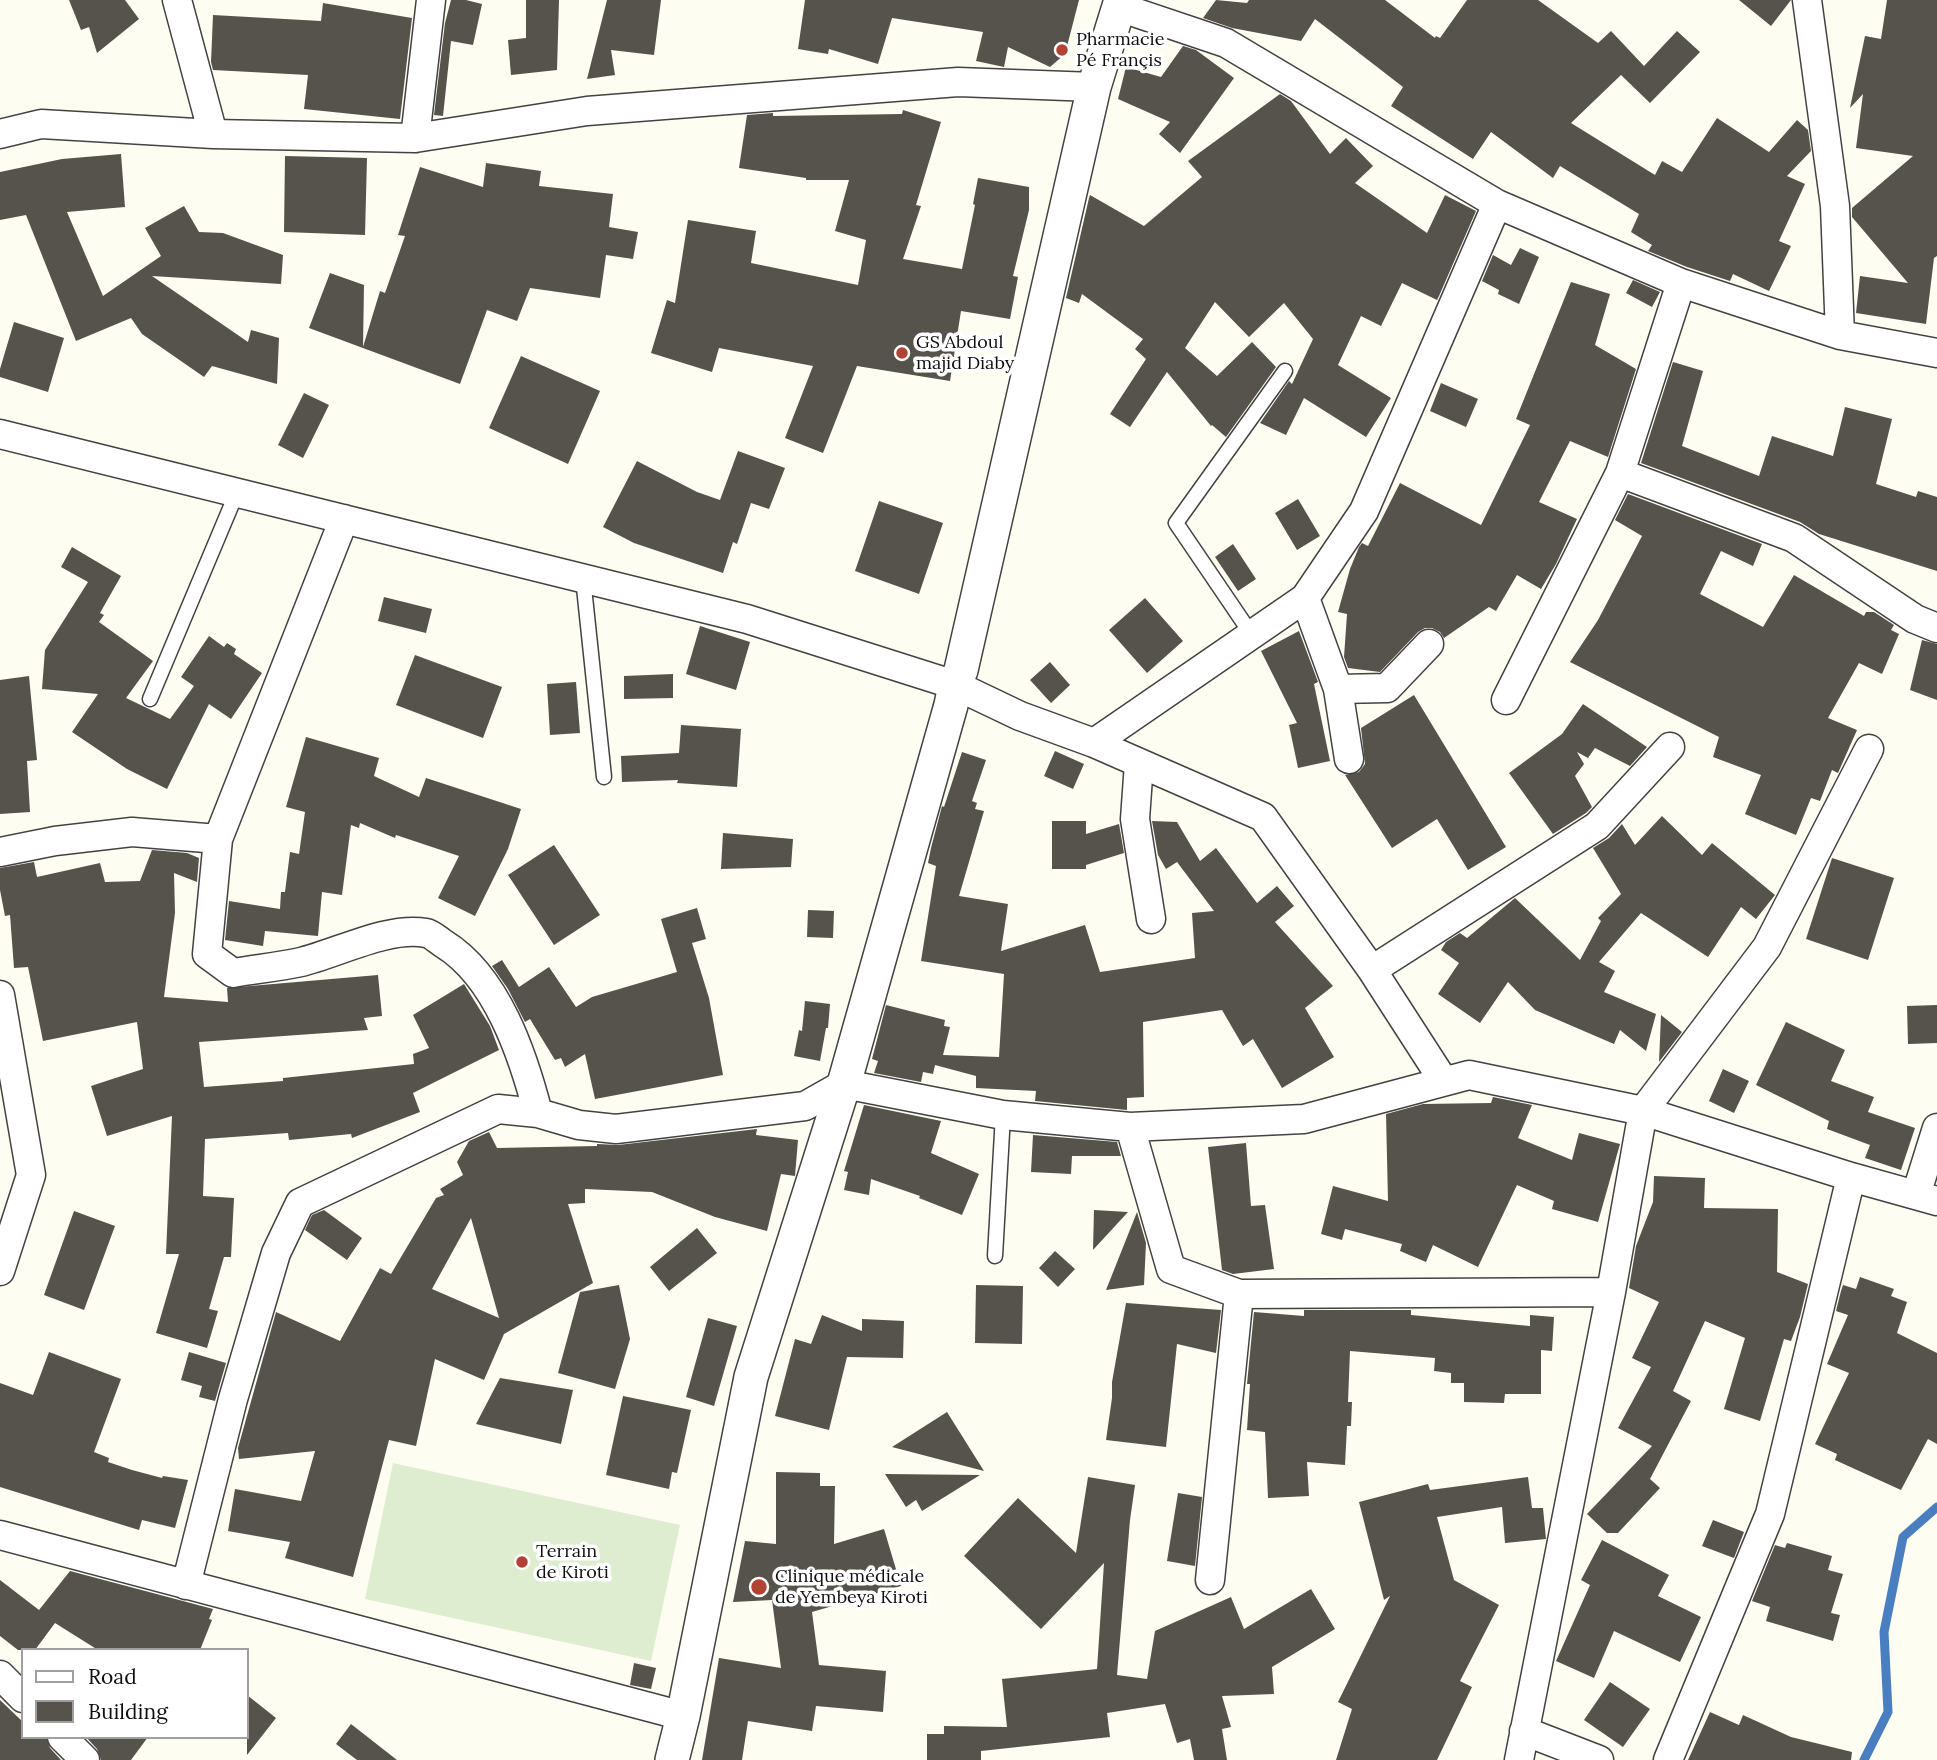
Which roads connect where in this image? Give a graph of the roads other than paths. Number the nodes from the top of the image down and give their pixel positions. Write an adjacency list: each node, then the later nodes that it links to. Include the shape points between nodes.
1 (177, 0): 7 (street)
2 (431, 0): 8 (street)
3 (1807, 0): 11 (street, via 1835,206)
4 (1120, 4): 5 (street); 9 (street, via 1226,43)
5 (1094, 87): 8 (street, via 958,82 587,111); 23 (street)
6 (0, 134): 7 (street, via 41,124)
7 (213, 134): 8 (street)
8 (415, 138)
9 (1497, 204): 10 (street); 19 (street, via 1364,511)
10 (1681, 283): 11 (street); 15 (street)
11 (1840, 335): 12 (street)
12 (1937, 353)
13 (1285, 371): 21 (lane, via 1176,523)
14 (0, 434): 16 (street)
15 (1620, 473): 20 (street, via 1794,538 1915,619); 26 (street)
16 (237, 492): 17 (street); 25 (lane)
17 (344, 519): 18 (street); 33 (street)
18 (583, 578): 23 (street, via 747,619); 32 (lane)
19 (1305, 598): 21 (street); 24 (street)
20 (1937, 628)
21 (1252, 635): 27 (street)
22 (1429, 644): 24 (street, via 1387,688)
23 (955, 685): 27 (street, via 1020,716); 39 (street)
24 (1338, 689): 30 (street)
25 (149, 699)
26 (1506, 700)
27 (1094, 743): 31 (street)
28 (1670, 747): 36 (street, via 1597,825)
29 (1869, 749): 40 (street, via 1767,947)
30 (1349, 758)
31 (1139, 763): 35 (street, via 1135,819); 36 (street, via 1263,817)
32 (604, 777)
33 (218, 839): 34 (street, via 132,832); 41 (street, via 207,954 233,973 302,962 390,934 427,933 459,953 498,1006 526,1066)
34 (0, 852)
35 (1151, 919)
36 (1372, 970): 38 (street)
37 (0, 995): 48 (street, via 31,1175)
38 (1443, 1080): 40 (street, via 1469,1075); 43 (street, via 1304,1119)
39 (844, 1084): 41 (street, via 805,1106 616,1129 579,1125); 42 (street); 56 (street, via 751,1377)
40 (1643, 1111): 45 (street); 49 (street)
41 (538, 1113): 53 (street, via 498,1109 300,1203 276,1253)
42 (1003, 1115): 43 (street); 47 (lane)
43 (1130, 1127): 50 (street, via 1171,1269)
44 (1937, 1128): 46 (street)
45 (1851, 1177): 46 (street); 63 (street, via 1770,1514)
46 (1927, 1198)
47 (995, 1256)
48 (0, 1271)
49 (1611, 1292): 50 (street); 57 (street)
50 (1240, 1294): 52 (street)
51 (0, 1535): 53 (street)
52 (1210, 1580)
53 (186, 1585): 56 (street)
54 (0, 1675): 55 (street)
55 (21, 1696)
56 (683, 1716): 60 (street)
57 (1524, 1731): 61 (street); 62 (street)
58 (64, 1739): 59 (street)
59 (85, 1760)
60 (672, 1760)
61 (1519, 1760)
62 (1599, 1760)
63 (1668, 1760)

